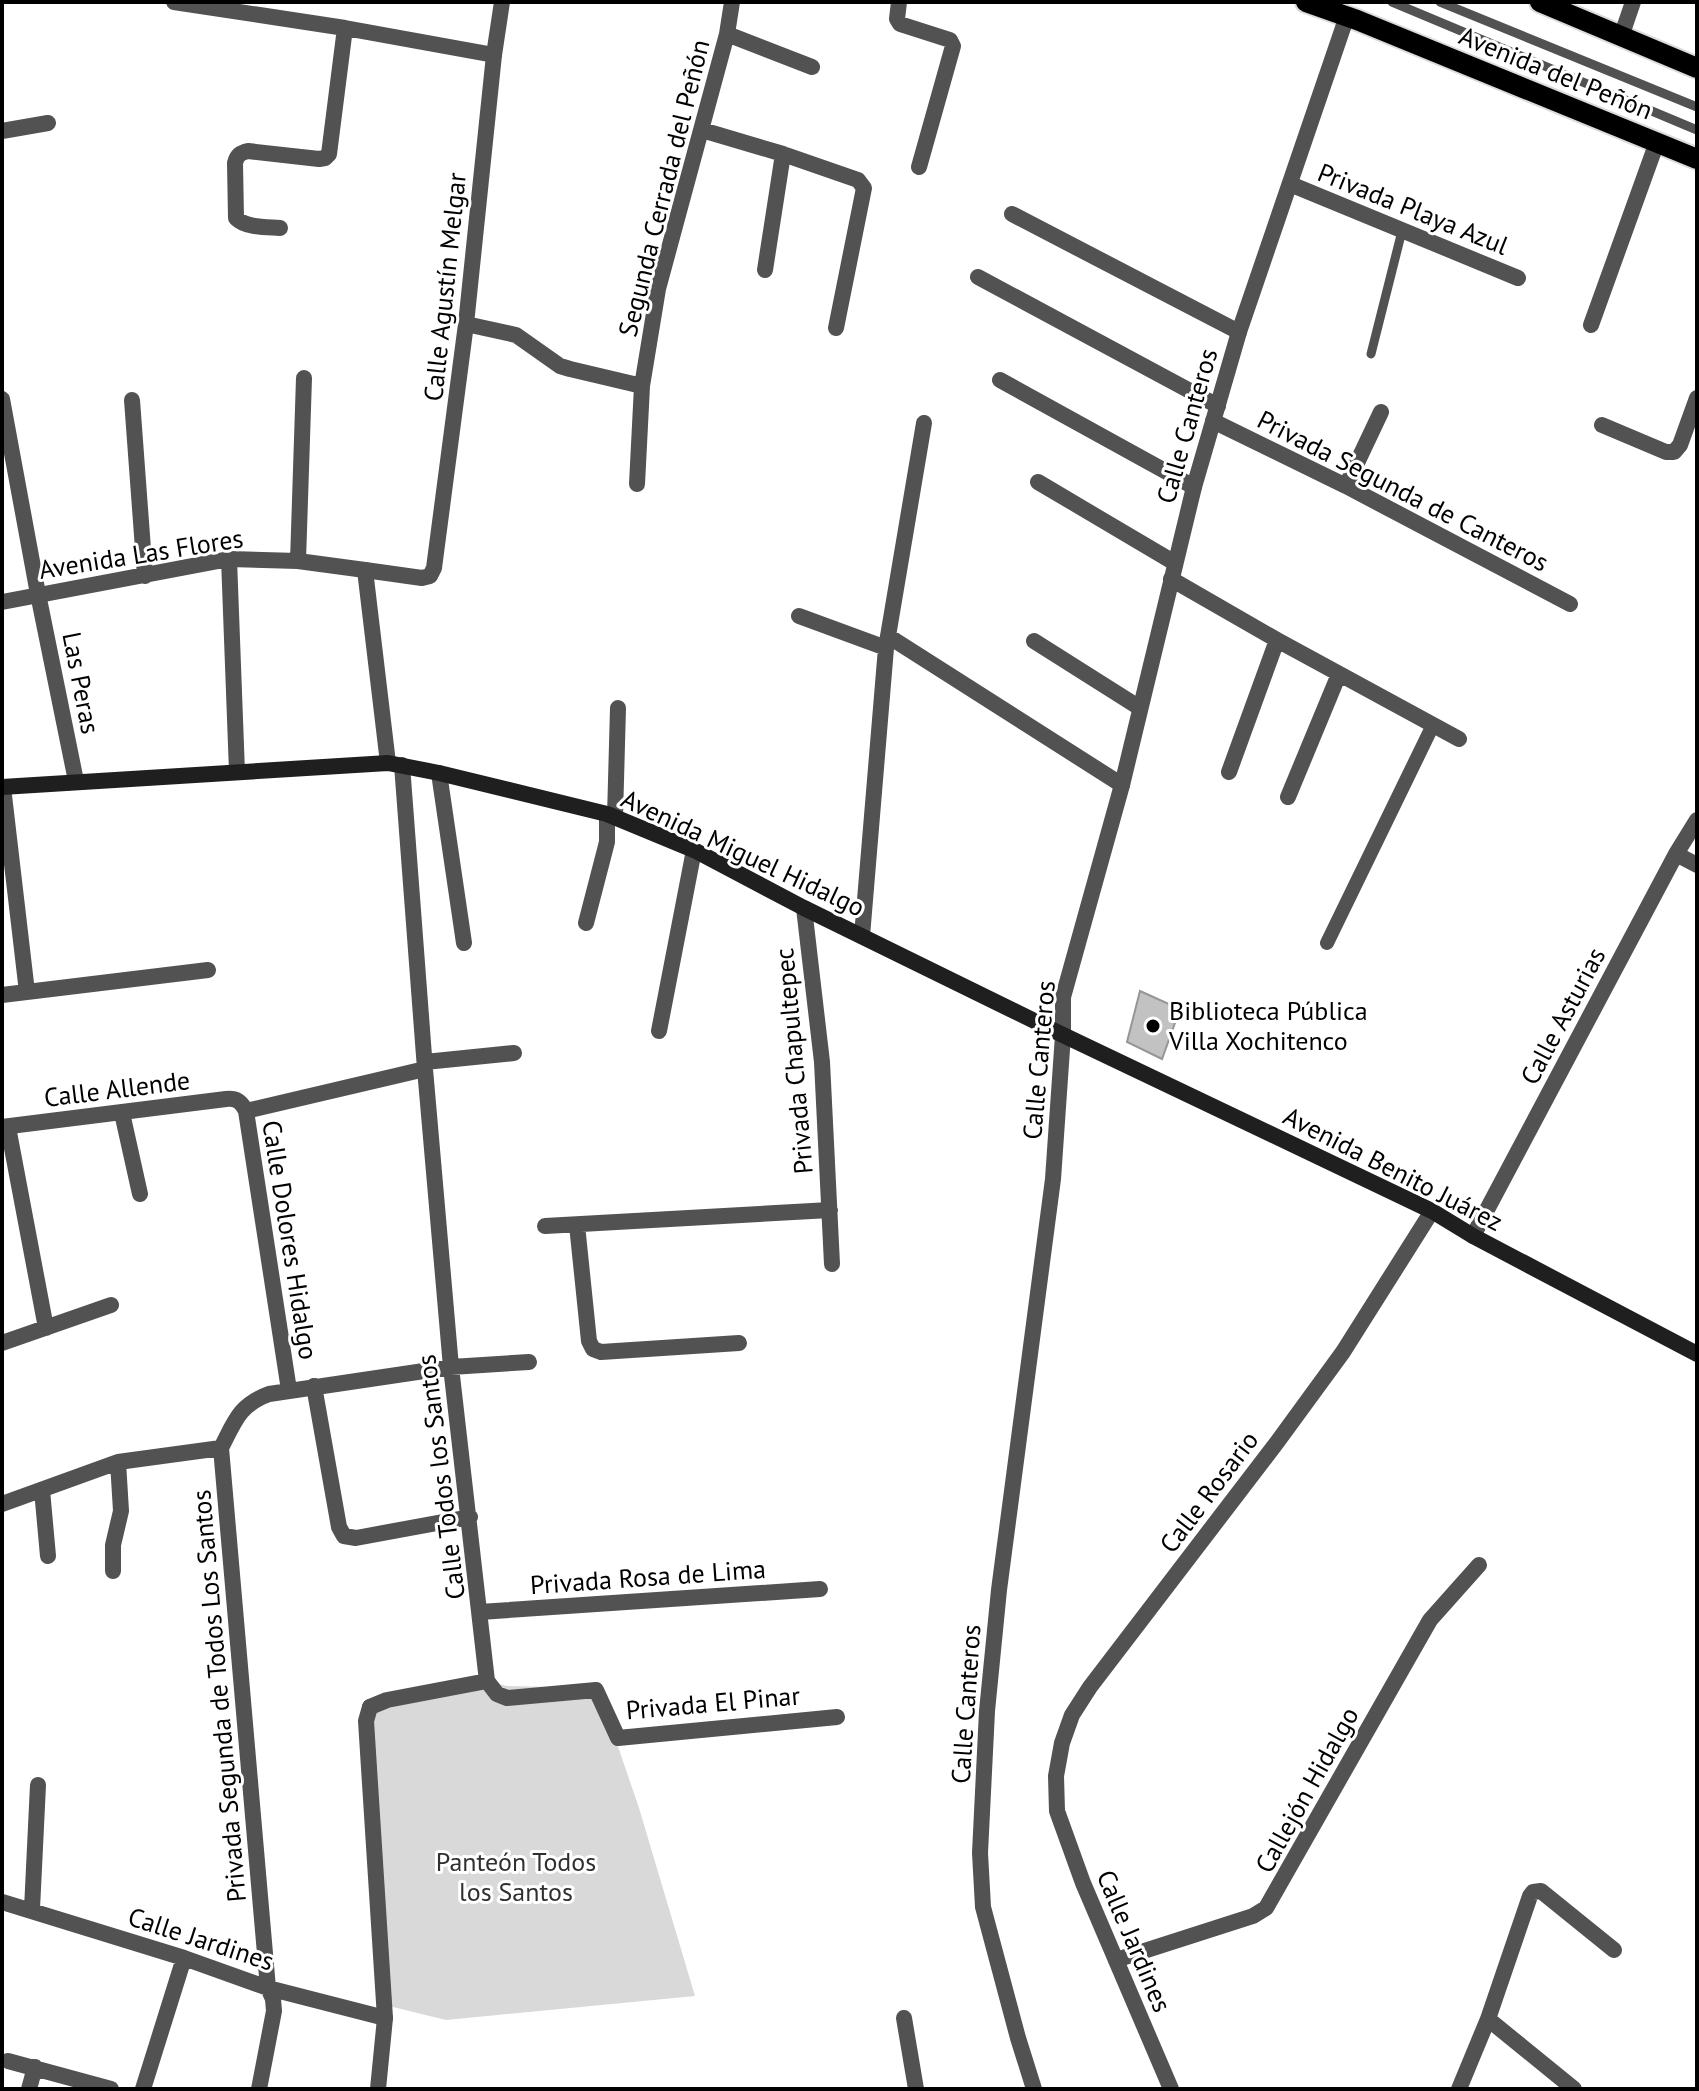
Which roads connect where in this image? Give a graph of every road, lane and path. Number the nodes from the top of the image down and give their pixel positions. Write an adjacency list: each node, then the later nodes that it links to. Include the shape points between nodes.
1 (174, 2): 11 (street)
2 (502, 2): 14 (street, Calle Agustín Melgar)
3 (732, 2): 12 (street, Segunda Cerrada del Peñón)
4 (899, 2): 25 (street, via 900,24 950,40 953,46)
5 (1309, 2): 10 (main road, Avenida del Peñón)
6 (1392, 2): 20 (lane)
7 (1440, 2): 17 (lane)
8 (1540, 2): 13 (main road)
9 (1633, 2): 13 (street)
10 (1348, 9): 22 (main road, Avenida del Peñón); 26 (street, Calle Canteros)
11 (345, 28): 14 (street); 28 (street, via 329,154 319,159 248,151 237,157 236,218)
12 (727, 34): 15 (street); 19 (street, Segunda Cerrada del Peñón)
13 (1621, 37): 16 (main road)
14 (494, 55): 33 (street, Calle Agustín Melgar)
15 (812, 67)
16 (1697, 68)
17 (1697, 107)
18 (48, 123): 21 (street)
19 (702, 130): 23 (street); 40 (street, Segunda Cerrada del Peñón, via 658,289)
20 (1697, 130)
21 (2, 131)
22 (1657, 142): 24 (main road, Avenida del Peñón); 34 (street)
23 (783, 154): 30 (street); 35 (street, via 864,186)
24 (1697, 159)
25 (919, 167)
26 (1290, 184): 29 (street, Privada Playa Azul); 36 (street, Calle Canteros)
27 (1012, 214): 36 (street)
28 (280, 228)
29 (1402, 231): 32 (street, Privada Playa Azul); 37 (lane)
30 (765, 270)
31 (978, 277): 45 (street, Privada Segunda de Canteros)
32 (1518, 278)
33 (466, 324): 40 (street, via 516,335 560,366); 57 (street, Calle Agustín Melgar)
34 (1591, 325)
35 (836, 328)
36 (1239, 332): 45 (street, Calle Canteros)
37 (1371, 354)
38 (304, 378): 53 (street)
39 (1000, 380): 51 (street)
40 (642, 386): 49 (street, Segunda Cerrada del Peñón)
41 (1697, 398): 47 (street, via 1674,452)
42 (2, 399): 58 (street, Las Peras)
43 (132, 400): 56 (street)
44 (1381, 412): 50 (street)
45 (1216, 413): 50 (street, Privada Segunda de Canteros); 51 (street, Calle Canteros)
46 (924, 423): 64 (street)
47 (1602, 425)
48 (1038, 482): 55 (street)
49 (637, 484)
50 (1346, 486): 60 (street, Privada Segunda de Canteros)
51 (1194, 487): 55 (street, Calle Canteros)
52 (229, 559): 53 (street, Avenida Las Flores); 56 (street, Avenida Las Flores); 71 (street)
53 (298, 561): 54 (street, Avenida Las Flores)
54 (365, 570): 57 (street, Avenida Las Flores); 70 (street, Calle Todos los Santos)
55 (1173, 571): 62 (street); 67 (street, Calle Canteros)
56 (145, 576): 58 (street, Avenida Las Flores)
57 (430, 576)
58 (38, 594): 59 (street, Avenida Las Flores); 74 (street, Las Peras)
59 (2, 602)
60 (1570, 604)
61 (799, 616): 64 (street)
62 (1277, 640): 65 (street); 72 (street)
63 (1034, 641): 67 (street)
64 (887, 642): 75 (street); 85 (street)
65 (1339, 674): 68 (street); 77 (street)
66 (618, 708): 78 (street)
67 (1140, 708): 75 (street, Calle Canteros)
68 (1433, 725): 69 (street); 87 (street)
69 (1459, 739)
70 (395, 764): 71 (main road, Avenida Miguel Hidalgo); 73 (main road, Avenida Miguel Hidalgo); 94 (street, Calle Todos los Santos)
71 (237, 772): 74 (main road, Avenida Miguel Hidalgo)
72 (1229, 772)
73 (439, 773): 78 (main road, Avenida Miguel Hidalgo); 86 (street)
74 (76, 781): 76 (main road, Avenida Miguel Hidalgo)
75 (1122, 785): 92 (street, Calle Canteros, via 1063,997)
76 (2, 787): 89 (street)
77 (1288, 797)
78 (611, 815): 80 (main road, Avenida Miguel Hidalgo); 84 (street)
79 (1697, 820): 81 (street, Calle Asturias)
80 (694, 850): 83 (main road, Avenida Miguel Hidalgo); 91 (street)
81 (1676, 854): 82 (street); 103 (street, Calle Asturias)
82 (1697, 865)
83 (804, 908): 85 (main road, Avenida Miguel Hidalgo); 99 (street, Privada Chapultepec, via 822,1062)
84 (586, 923)
85 (862, 936): 92 (main road, Avenida Miguel Hidalgo)
86 (464, 943)
87 (1327, 943)
88 (208, 970): 89 (street)
89 (27, 992): 90 (street)
90 (2, 995)
91 (659, 1031)
92 (1063, 1035): 100 (main road, Avenida Benito Juárez); 145 (street, Calle Canteros, via 1053,1179 999,1590 980,1853 983,1907)
93 (514, 1053): 94 (street, Calle Allende)
94 (425, 1065): 95 (street, Calle Allende); 111 (street, Calle Todos los Santos)
95 (242, 1106): 96 (street, Calle Allende, via 233,1098); 113 (street, Calle Dolores Hidalgo)
96 (122, 1113): 97 (street, Calle Allende); 98 (street)
97 (5, 1127): 106 (street)
98 (140, 1194)
99 (830, 1210): 101 (street, Privada Chapultepec); 104 (street, Privada Chapultepec)
100 (1432, 1211): 103 (main road, Avenida Benito Juárez); 127 (street, Calle Rosario, via 1343,1352 1072,1715 1056,1776)
101 (577, 1225): 102 (street, Privada Chapultepec); 108 (street, via 593,1349)
102 (545, 1226)
103 (1473, 1236): 109 (main road, Avenida Benito Juárez)
104 (832, 1264)
105 (111, 1305): 106 (street)
106 (46, 1328): 107 (street)
107 (2, 1343)
108 (739, 1343)
109 (1697, 1354)
110 (529, 1362): 111 (street)
111 (451, 1367): 112 (street); 118 (street, Calle Todos los Santos)
112 (314, 1386): 113 (street); 118 (street, via 344,1536)
113 (289, 1390): 114 (street, via 248,1404)
114 (221, 1448): 115 (street); 133 (street, Privada Segunda de Todos Los Santos)
115 (118, 1462): 116 (street); 121 (street, via 121,1511)
116 (42, 1490): 117 (street); 119 (street)
117 (2, 1504)
118 (470, 1517): 123 (street, Calle Todos los Santos)
119 (48, 1556)
120 (1479, 1565): 132 (street, Callejón Hidalgo, via 1430,1620 1266,1908)
121 (113, 1571)
122 (820, 1589): 123 (street, Privada Rosa de Lima)
123 (480, 1612): 124 (street, Calle Todos los Santos)
124 (487, 1681): 125 (street, Privada El Pinar, via 507,1698 596,1690 618,1738); 134 (street, via 370,1707 366,1721)
125 (837, 1717)
126 (38, 1785): 129 (street)
127 (1057, 1811): 132 (street, Calle Jardines)
128 (2, 1902): 129 (street, Calle Jardines)
129 (32, 1909): 131 (street, Calle Jardines)
130 (1614, 1950): 136 (street, via 1541,1891 1533,1892)
131 (184, 1958): 133 (street, Calle Jardines); 141 (street)
132 (1116, 1960): 146 (street, Calle Jardines)
133 (268, 1988): 134 (street, Calle Jardines); 142 (street, Privada Segunda de Todos Los Santos, via 274,2011)
134 (385, 2018): 143 (street)
135 (904, 2018): 144 (street)
136 (1488, 2019): 147 (street); 148 (street)
137 (8, 2061): 138 (street)
138 (35, 2067): 139 (street); 140 (street)
139 (29, 2089)
140 (111, 2089)
141 (143, 2089)
142 (259, 2089)
143 (378, 2089)
144 (916, 2089)
145 (1034, 2089)
146 (1171, 2089)
147 (1459, 2089)
148 (1574, 2089)

